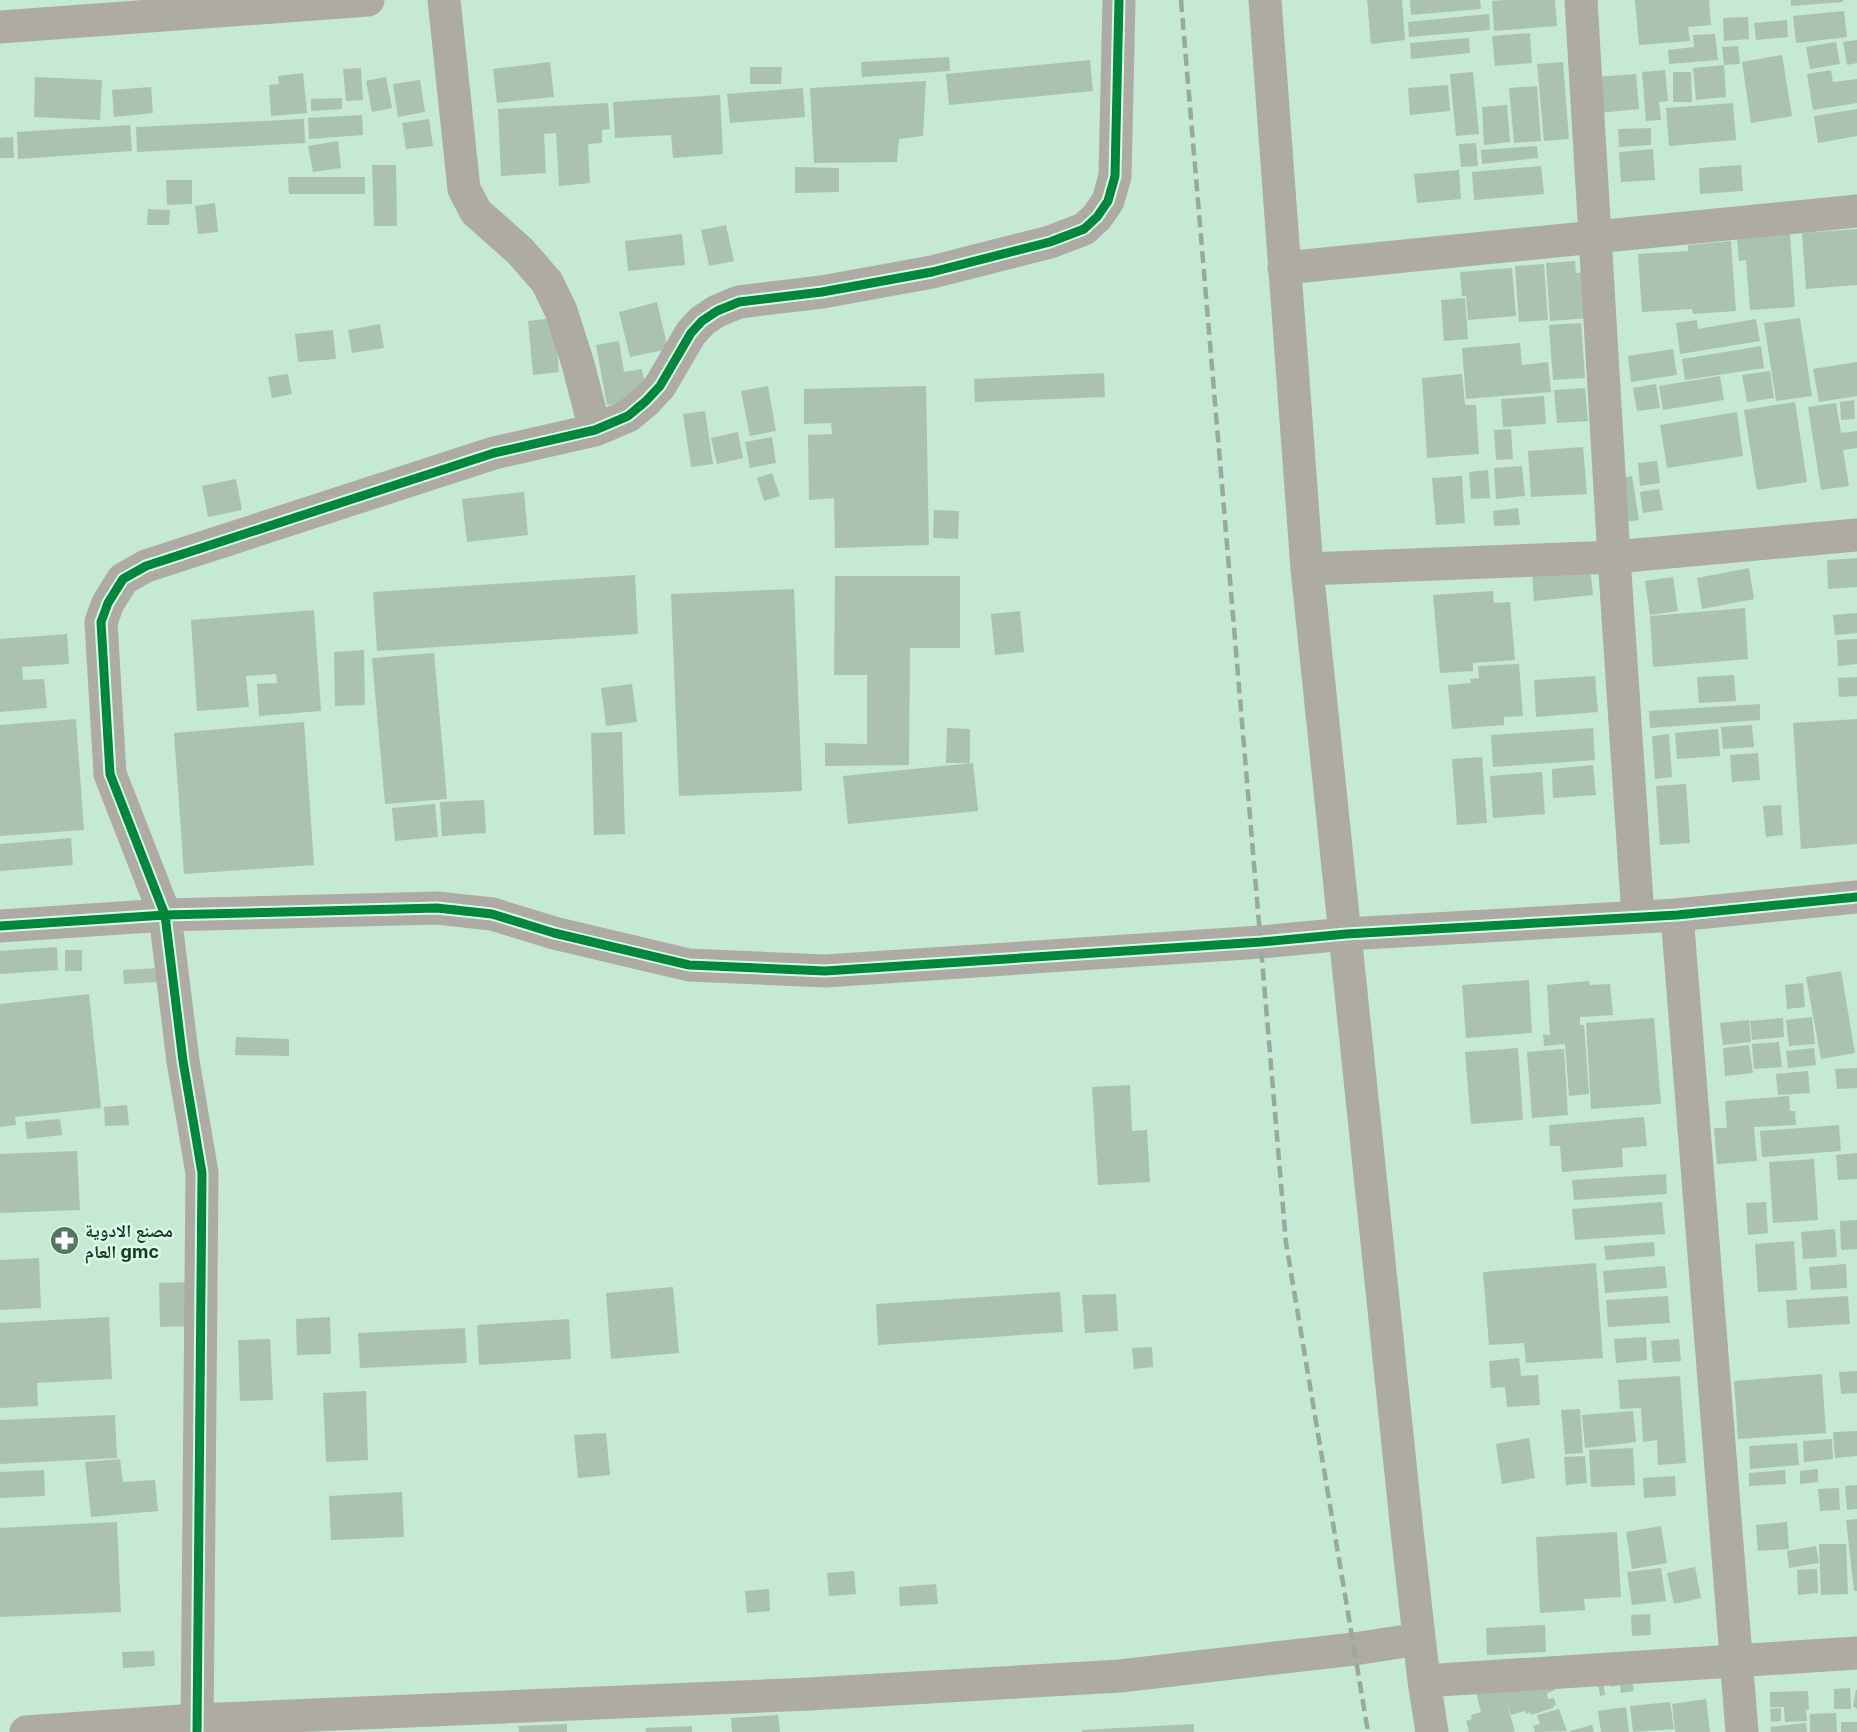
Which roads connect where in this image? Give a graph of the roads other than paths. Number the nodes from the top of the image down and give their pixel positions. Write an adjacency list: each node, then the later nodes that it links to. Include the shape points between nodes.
1 (368, 0): 6 (street)
2 (444, 0): 10 (street, via 464,189 476,212 520,251 547,282 578,364)
3 (1119, 0): 10 (street, via 1115,176 1108,201 1084,229 1050,242 932,272 739,302 717,311 691,333 660,386 646,401 628,416)
4 (1265, 0): 9 (street)
5 (1581, 0): 8 (street)
6 (0, 27)
7 (1857, 211): 8 (street)
8 (1595, 237): 9 (street); 12 (street)
9 (1284, 268): 13 (street)
10 (595, 430): 15 (street, via 494,453 146,566 123,579 101,622 110,774)
11 (1857, 535): 12 (street)
12 (1614, 557): 13 (street); 17 (street)
13 (1307, 569): 19 (street)
14 (1857, 897): 16 (street)
15 (165, 915): 18 (street); 19 (street, via 437,908 492,914 688,965 825,971); 24 (street, via 202,1173)
16 (1677, 915): 17 (street); 22 (street)
17 (1638, 917): 19 (street)
18 (0, 926)
19 (1346, 934): 20 (street)
20 (1419, 1639): 23 (street); 24 (street, via 1120,1676)
21 (1857, 1653): 22 (street)
22 (1736, 1662): 23 (street); 27 (street)
23 (1424, 1681): 26 (street)
24 (197, 1726): 25 (street)
25 (26, 1732)
26 (1432, 1732)
27 (1742, 1732)

